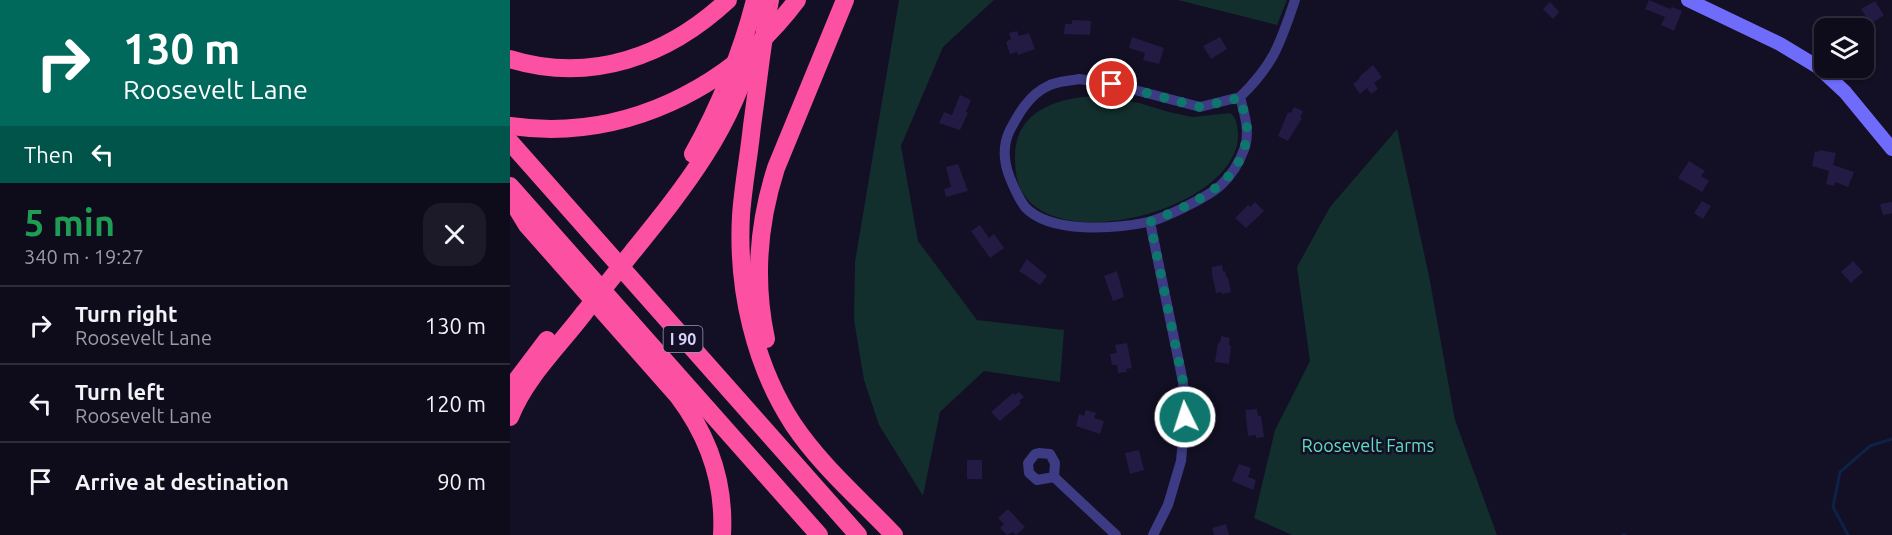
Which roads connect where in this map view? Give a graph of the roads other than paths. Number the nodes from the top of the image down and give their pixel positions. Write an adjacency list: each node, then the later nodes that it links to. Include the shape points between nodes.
1 (728, 0): 9 (highway, via 684,36 635,58 564,68)
2 (754, 0): 17 (highway, via 721,97 701,139)
3 (765, 0): 17 (highway, via 745,76 727,120 688,181)
4 (770, 0): 22 (highway, via 741,217 746,303 763,364 789,417 807,443)
5 (797, 0): 11 (highway, bridge, via 747,54 706,84 668,104 595,126)
6 (845, 0): 22 (highway, via 772,182 762,228 759,276 762,318 784,392 806,430)
7 (1295, 0): 10 (street, via 1272,62)
8 (1688, 0): 13 (street, via 1780,44 1818,67 1845,92)
9 (510, 59)
10 (1240, 98): 16 (street, via 1247,127 1245,146 1234,170 1220,186); 16 (street, via 1200,107 1079,79 1048,85 1023,105 1008,135 1004,162 1026,207 1042,219 1079,228)
11 (510, 126)
12 (510, 142): 25 (highway, I 90)
13 (1892, 149)
14 (510, 186): 24 (highway, I 90)
15 (510, 198): 23 (highway, via 527,225 678,396 698,425 718,480)
16 (1150, 222): 28 (street, via 1183,382 1185,417 1181,461 1168,505)
17 (631, 246): 18 (highway)
18 (581, 309): 19 (highway); 20 (highway)
19 (510, 388)
20 (510, 417)
21 (1054, 477): 27 (street)
22 (858, 497): 26 (highway)
23 (722, 535)
24 (819, 535)
25 (858, 535)
26 (894, 535)
27 (1116, 535)
28 (1153, 535)

